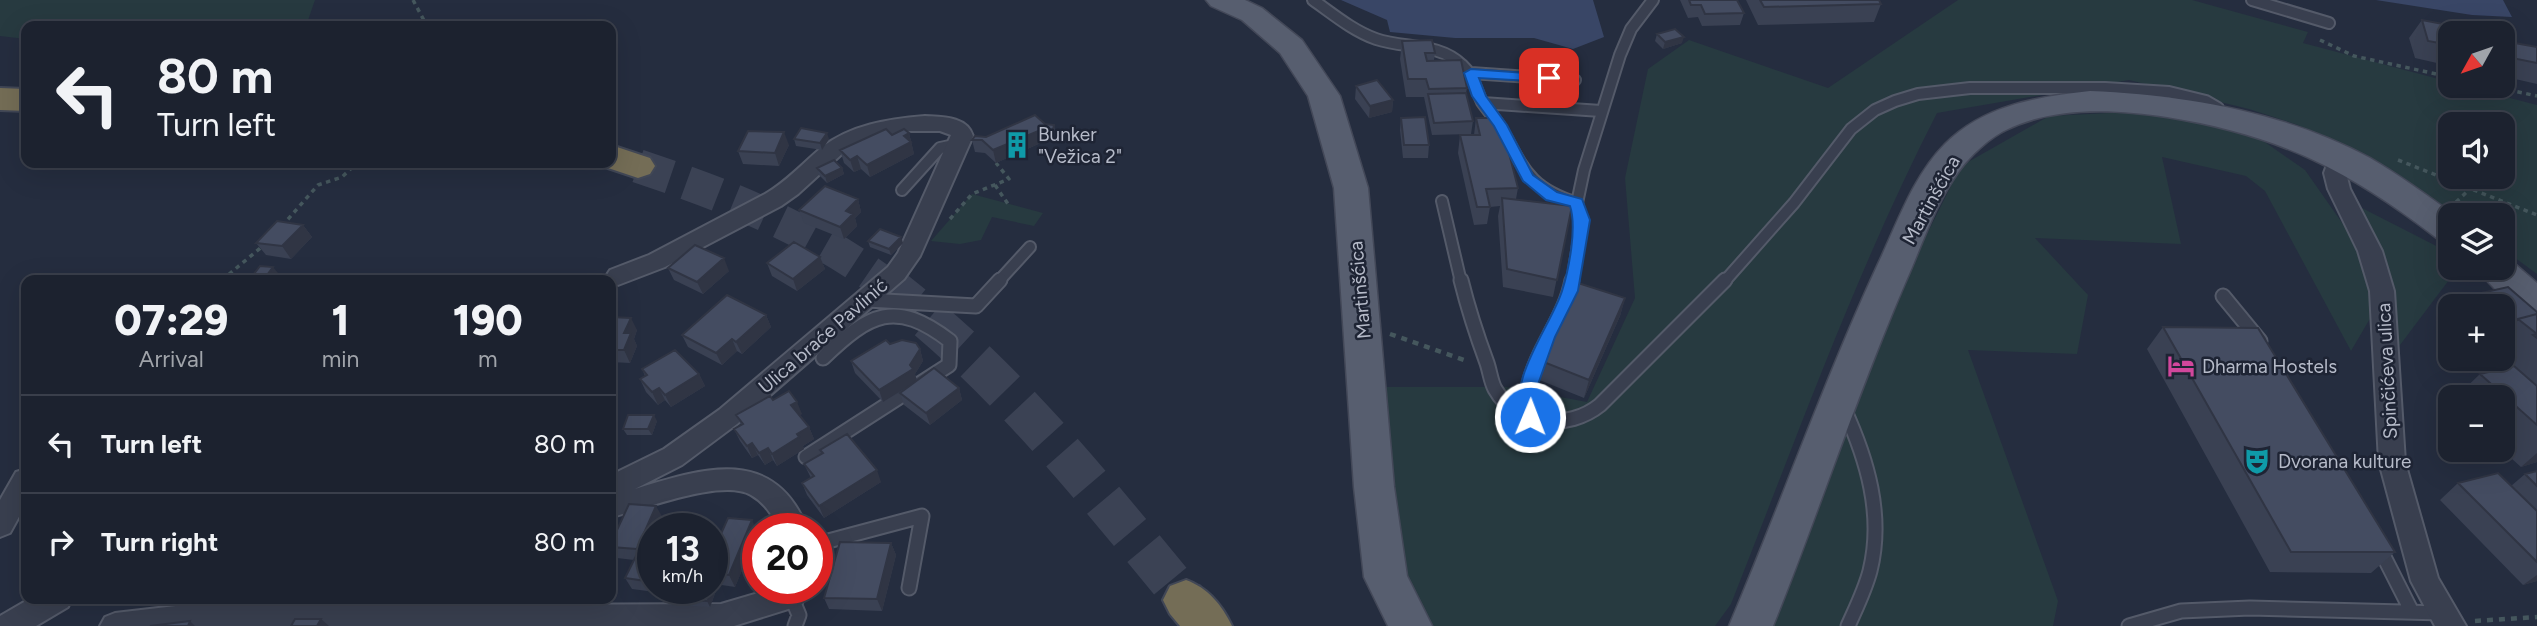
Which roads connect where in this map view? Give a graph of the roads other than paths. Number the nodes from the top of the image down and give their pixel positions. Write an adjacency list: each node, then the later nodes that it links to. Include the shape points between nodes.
1 (1222, 0): 46 (main road, Martinšćica, via 1252,14 1291,47 1324,96 1351,188 1374,487 1386,577)
2 (1313, 0): 6 (lane, via 1380,40 1430,46)
3 (1653, 0): 11 (lane, via 1631,29)
4 (2252, 0): 5 (lane)
5 (2329, 23)
6 (1471, 73): 7 (lane); 10 (lane)
7 (1575, 80)
8 (0, 99): 9 (highway)
9 (21, 100)
10 (1483, 103): 11 (lane); 17 (lane, via 1528,178 1552,196)
11 (1601, 111): 17 (lane)
12 (2219, 114): 14 (main road, Martinšćica); 27 (main road, Martinšćica, via 2154,104 2082,103 2011,116 1975,135 1942,170 1919,214 1862,336); 28 (lane, via 2212,102 2132,88 1950,89 1893,101 1862,119 1700,308 1606,398 1581,418 1553,425)
13 (959, 144): 15 (lane, via 940,148); 20 (street, via 958,127 939,124 912,124 852,137 788,190 634,272); 24 (street, Ulica braće Pavlinić, via 908,256)
14 (2344, 159): 18 (main road, Martinšćica); 42 (street, Spinčićeva ulica, via 2336,167 2336,180 2370,251 2382,290 2392,462 2425,581)
15 (902, 190)
16 (1443, 201): 28 (lane, via 1478,344 1496,390)
17 (1577, 203): 28 (lane, via 1582,220 1570,291 1528,390)
18 (2438, 210)
19 (1030, 247): 24 (lane, via 976,306)
20 (618, 276)
21 (2510, 280): 23 (main road)
22 (2223, 296): 25 (lane)
23 (2537, 303)
24 (864, 311): 26 (lane, via 856,330); 29 (lane, via 904,314 932,328 950,341 948,365); 30 (street, Ulica braće Pavlinić, via 684,449)
25 (2267, 350)
26 (823, 358)
27 (1839, 398): 47 (main road, Martinšćica); 48 (lane, via 1860,442 1874,491 1871,567)
28 (1530, 417)
29 (806, 457)
30 (616, 485)
31 (21, 489): 34 (street)
32 (616, 505): 33 (street, via 699,482 736,478 759,486)
33 (787, 513)
34 (0, 525)
35 (2373, 532): 41 (lane)
36 (833, 540): 37 (lane, via 922,516)
37 (909, 588)
38 (48, 604): 43 (street)
39 (759, 604): 44 (street, via 722,617 340,613 193,617)
40 (797, 604): 45 (lane)
41 (2412, 612): 42 (lane); 49 (lane, via 2195,610)
42 (2447, 619)
43 (10, 626)
44 (115, 626)
45 (795, 626)
46 (1410, 626)
47 (1751, 626)
48 (1848, 626)
49 (2129, 626)

